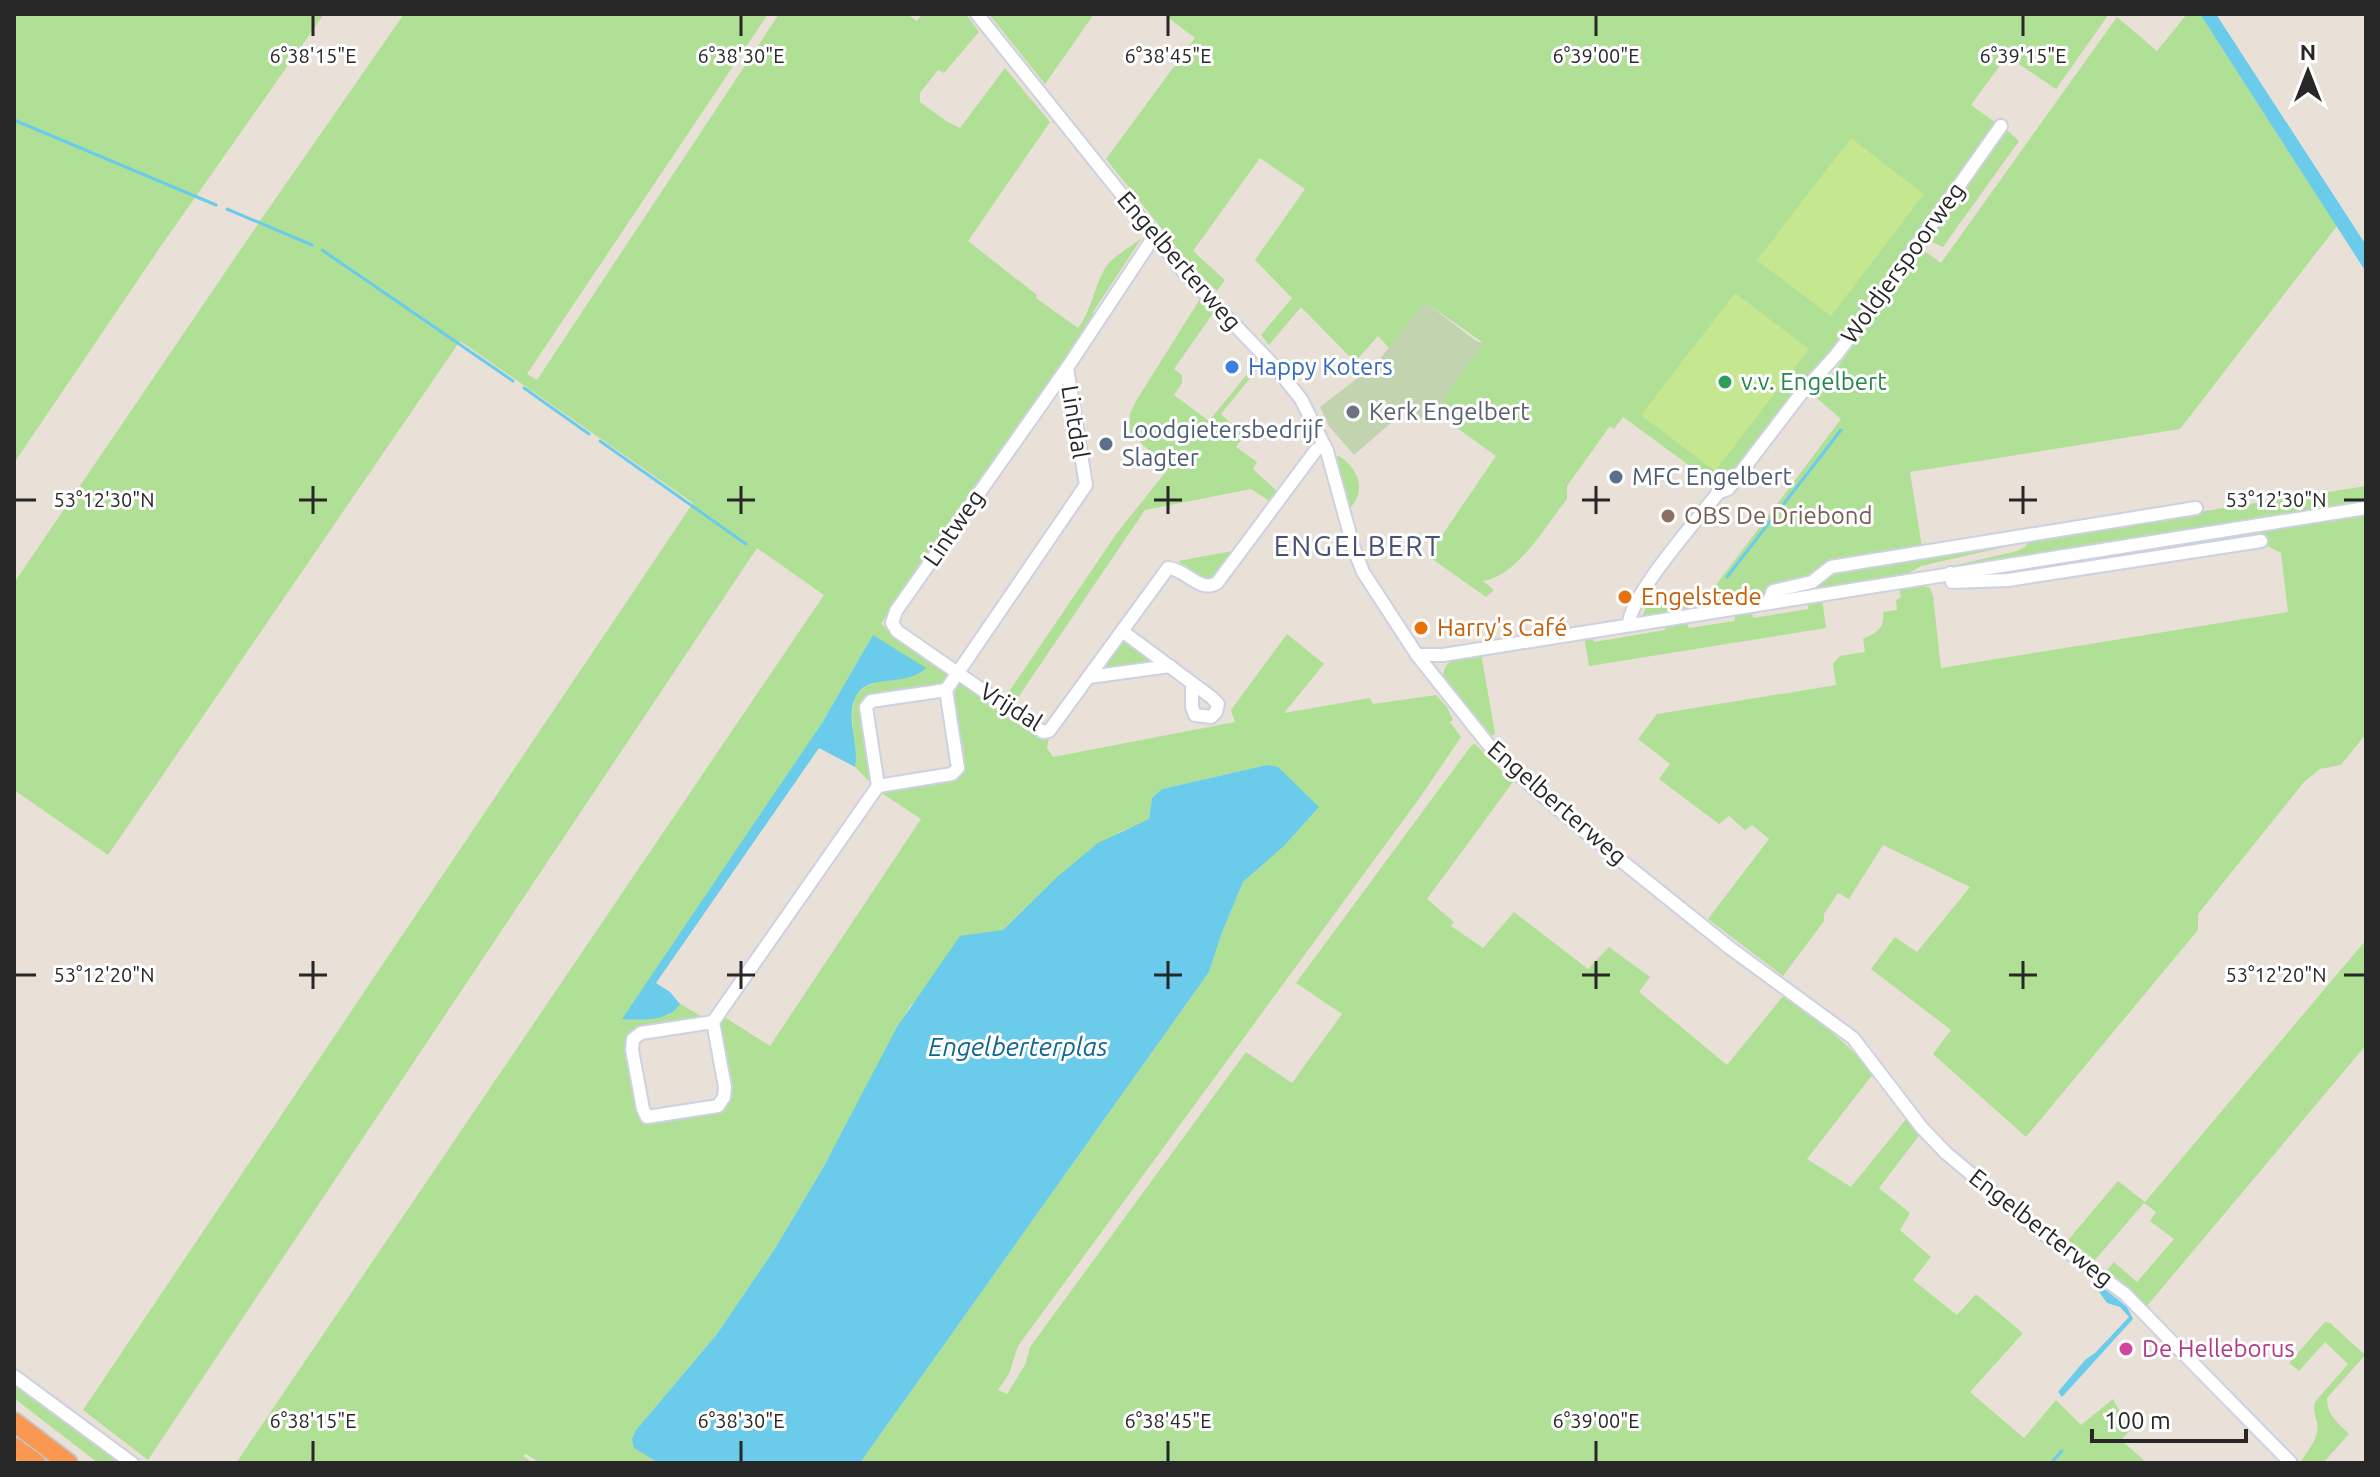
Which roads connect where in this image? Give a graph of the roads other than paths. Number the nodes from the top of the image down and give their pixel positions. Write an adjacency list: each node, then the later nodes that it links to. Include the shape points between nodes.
1 (977, 14): 3 (street, Engelberterweg)
2 (2001, 126): 11 (street, Woldjerspoorweg, via 1877,302 1678,544 1633,607)
3 (1155, 235): 4 (street, Lintdal); 5 (street, Engelberterweg, via 1212,304 1277,369 1301,399)
4 (1067, 368): 16 (street, Lintdal, via 1086,485); 16 (street, Lintweg, via 896,611 892,623 897,631)
5 (1324, 445): 12 (street, Vrijdal, via 1217,583 1201,585 1168,568); 13 (street, Engelberterweg, via 1363,572)
6 (2196, 508): 10 (street, via 1831,567 1812,582 1773,591)
7 (2366, 508): 9 (street)
8 (2261, 541): 9 (street, via 2008,580 1952,582)
9 (1950, 573): 10 (street)
10 (1769, 601): 11 (street)
11 (1629, 624): 14 (street)
12 (1122, 631): 15 (street); 18 (street, Vrijdal)
13 (1417, 655): 14 (street); 17 (street, Engelberterweg)
14 (1443, 655): 17 (street)
15 (1170, 666): 18 (street); 19 (street)
16 (957, 673): 18 (street, Vrijdal, via 1043,732); 20 (street, Lintdal)
17 (1432, 675): 29 (street, Engelberterweg, via 1488,744 1553,806 1730,948 1853,1038 1946,1153 2125,1294)
18 (1089, 677)
19 (1192, 683)
20 (946, 690): 21 (street, via 958,768 952,774); 21 (street, via 871,701 866,707)
21 (878, 786): 22 (street)
22 (713, 1022): 22 (street, via 641,1033 633,1039 647,1117 718,1106 725,1087)
23 (14, 1376): 28 (street)
24 (14, 1422): 27 (highway)
25 (14, 1448): 26 (highway)
26 (35, 1463)
27 (68, 1463)
28 (132, 1463)
29 (2291, 1463)

